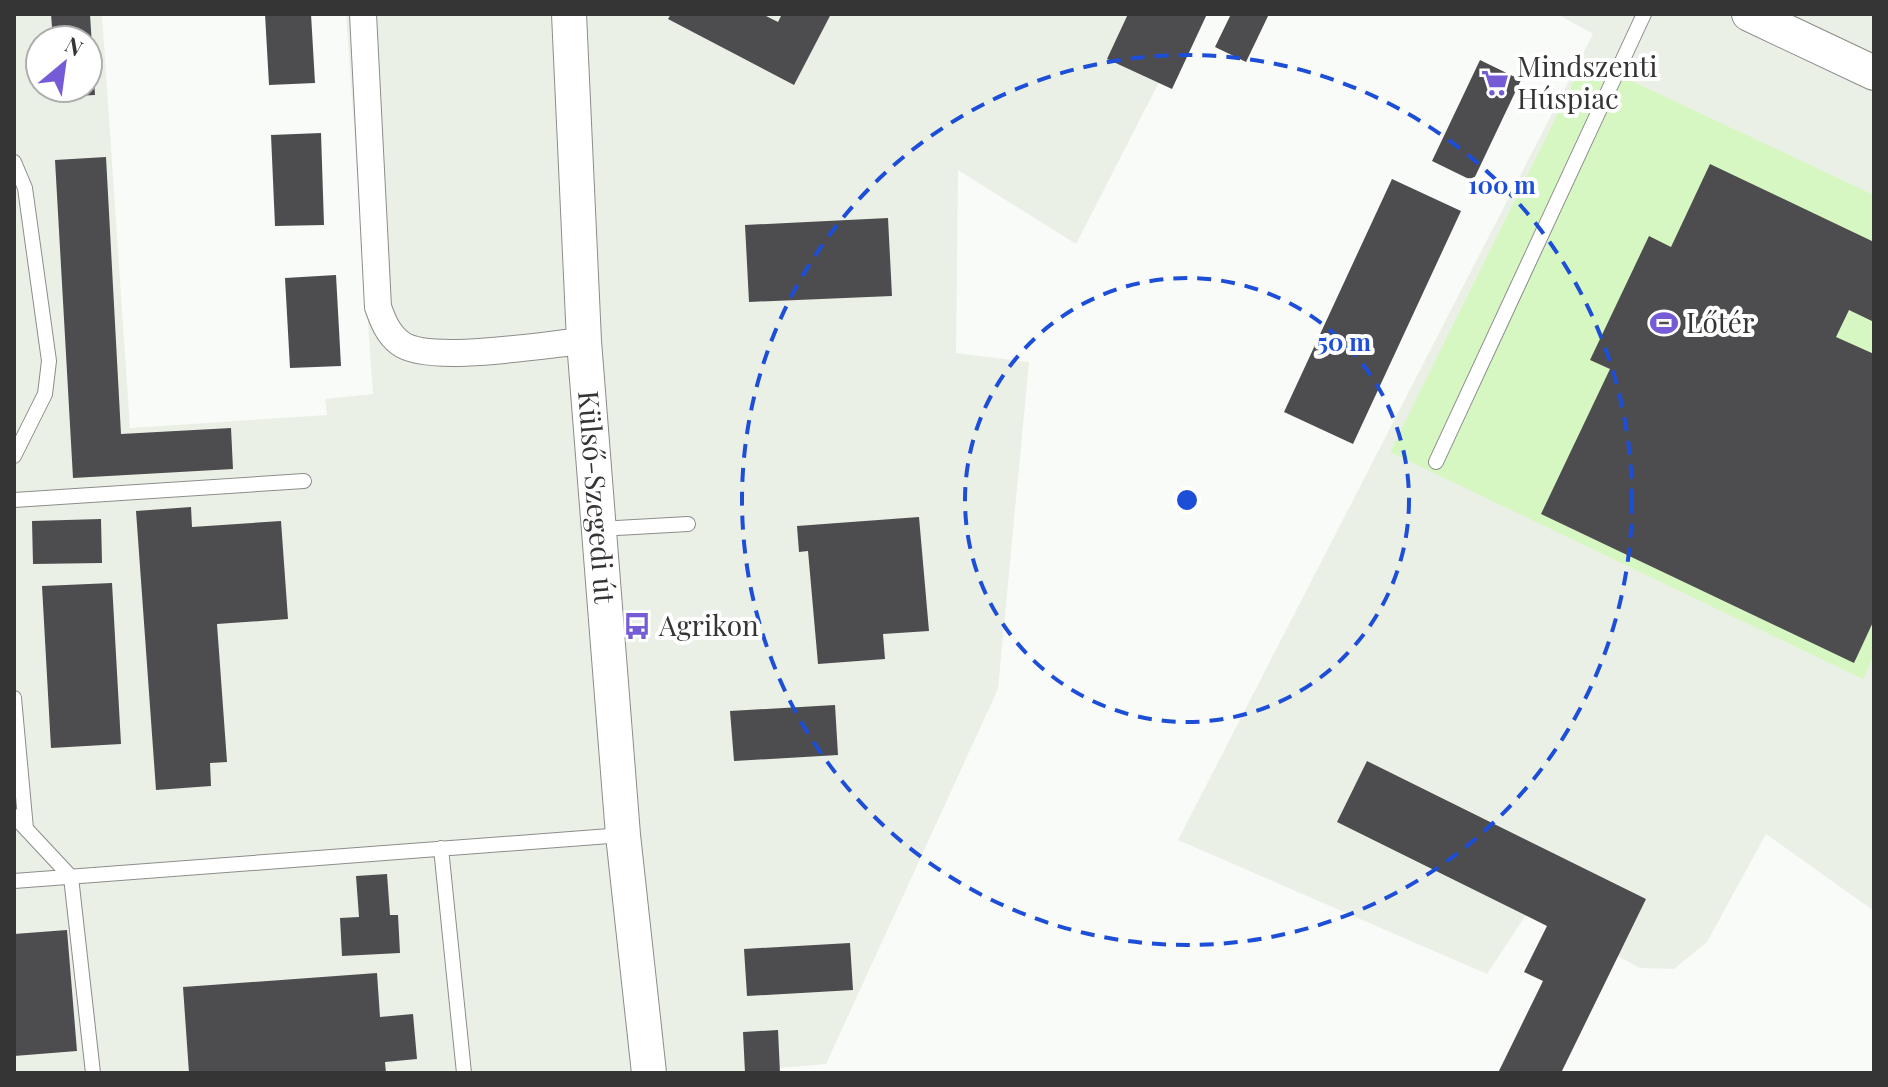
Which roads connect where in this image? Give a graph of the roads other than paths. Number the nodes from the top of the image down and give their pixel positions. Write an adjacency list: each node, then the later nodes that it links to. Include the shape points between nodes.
1 (363, 14): 7 (street, via 378,307 384,325 401,344 441,354)
2 (569, 14): 7 (street, Külső-Szegedi út)
3 (1644, 14): 9 (lane)
4 (1749, 14): 5 (street)
5 (1874, 73)
6 (14, 162): 8 (lane, via 25,188 49,361 45,394)
7 (584, 341): 13 (street, Külső-Szegedi út)
8 (14, 456)
9 (1436, 462)
10 (304, 481): 11 (lane)
11 (14, 500)
12 (688, 524): 13 (lane)
13 (599, 529): 17 (street, Külső-Szegedi út)
14 (14, 698): 16 (lane)
15 (14, 816): 16 (lane)
16 (26, 829): 19 (lane)
17 (623, 835): 18 (lane); 23 (street, Külső-Szegedi út)
18 (441, 848): 19 (lane); 22 (lane)
19 (71, 877): 20 (lane); 21 (lane)
20 (14, 881)
21 (93, 1073)
22 (464, 1073)
23 (649, 1073)

